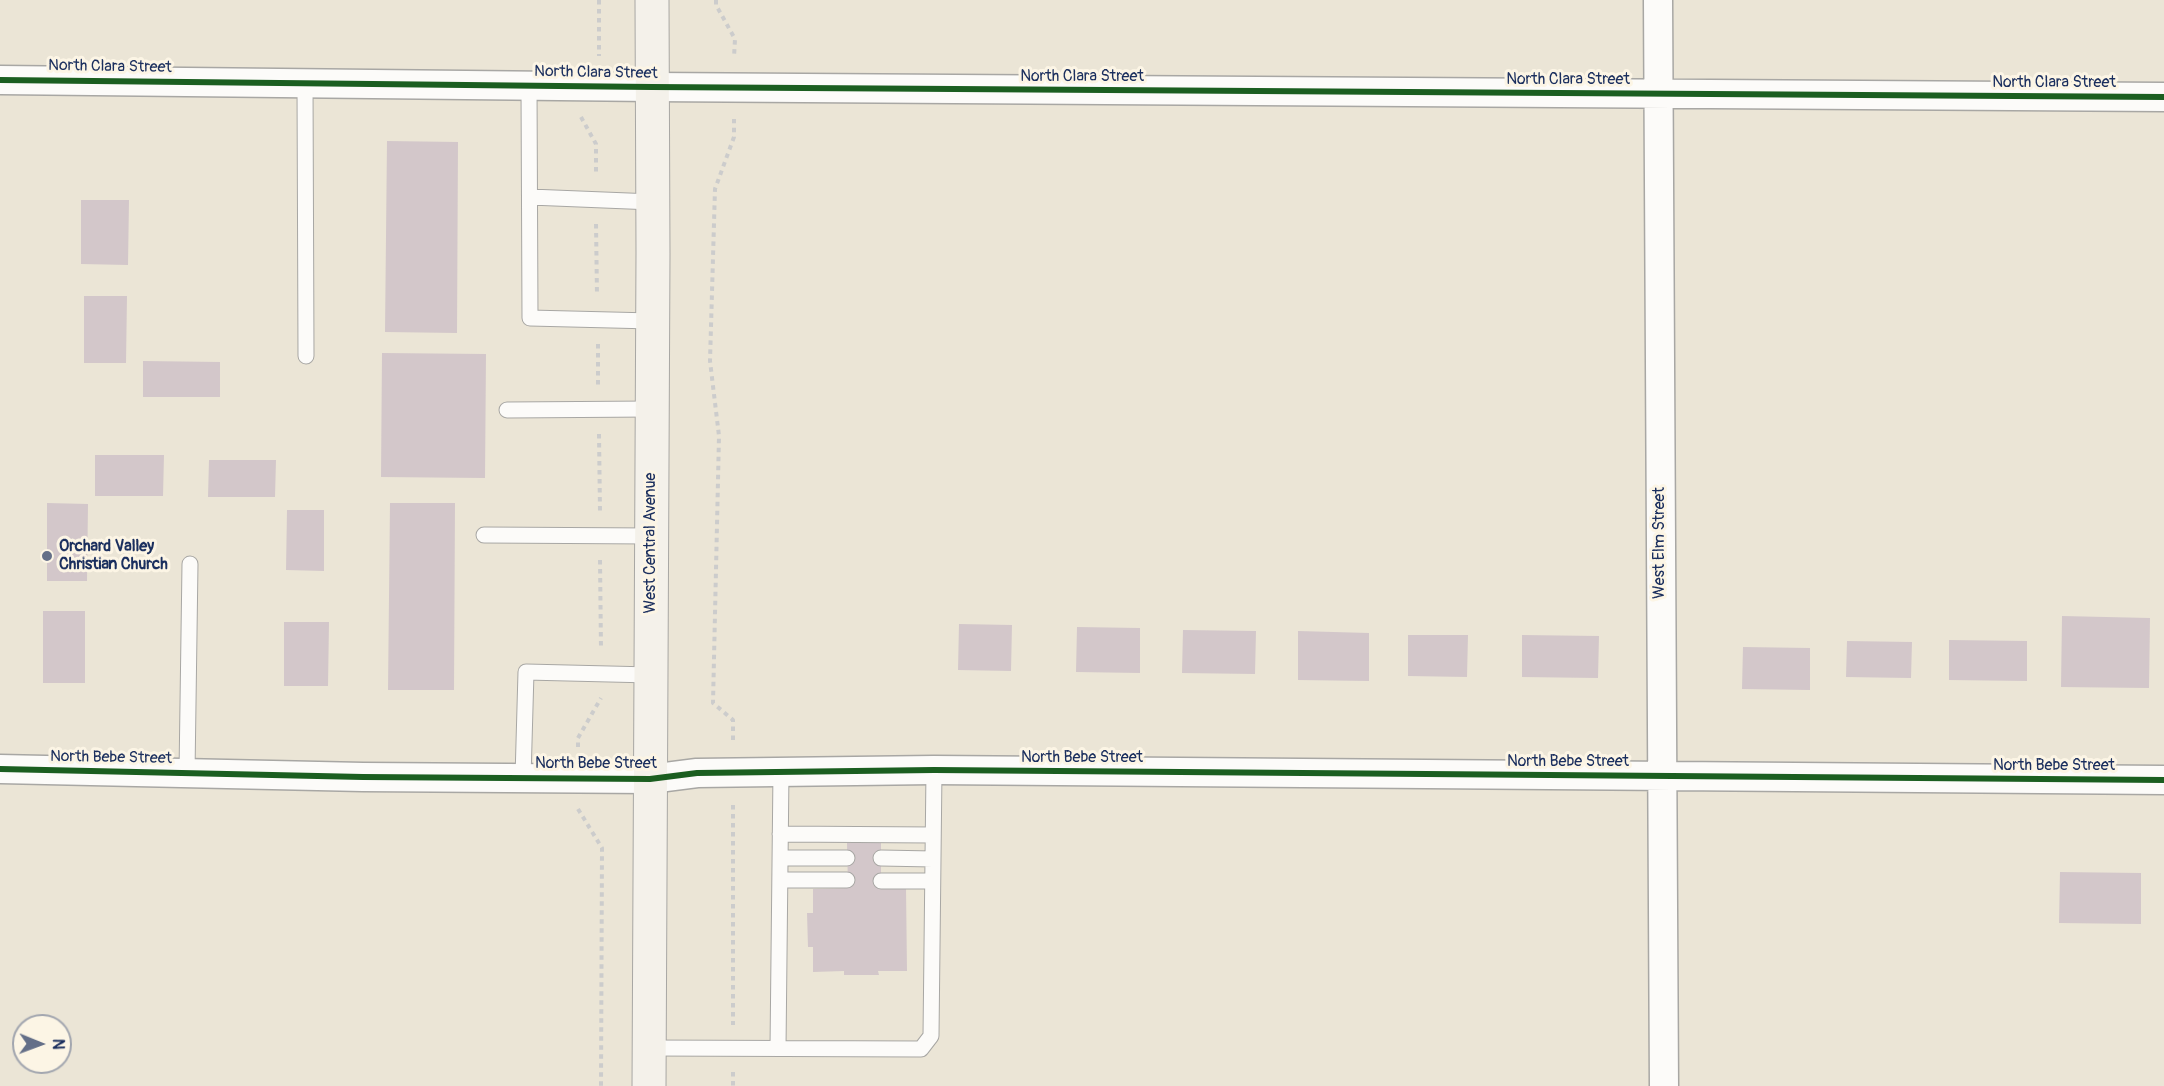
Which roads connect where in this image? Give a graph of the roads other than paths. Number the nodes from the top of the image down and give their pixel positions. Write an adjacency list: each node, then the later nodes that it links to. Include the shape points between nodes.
1 (652, 0): 6 (main road, West Central Avenue)
2 (1658, 0): 7 (street, West Elm Street)
3 (0, 80): 4 (street, North Clara Street)
4 (305, 83): 5 (street, North Clara Street); 12 (lane)
5 (529, 86): 6 (street, North Clara Street); 9 (lane)
6 (652, 87): 7 (street, North Clara Street); 10 (main road, West Central Avenue)
7 (1658, 94): 8 (street, North Clara Street); 23 (street, West Elm Street)
8 (2164, 97)
9 (530, 197): 10 (lane); 11 (lane, via 530,318)
10 (653, 202): 11 (main road, West Central Avenue)
11 (652, 321): 13 (main road, West Central Avenue)
12 (306, 356)
13 (652, 409): 14 (lane); 16 (main road, West Central Avenue)
14 (507, 410)
15 (484, 535): 16 (lane)
16 (651, 536): 18 (main road, West Central Avenue)
17 (190, 564): 22 (lane)
18 (651, 675): 24 (lane, via 526,672); 25 (main road, West Central Avenue)
19 (0, 769): 22 (street, North Bebe Street)
20 (934, 770): 21 (street, North Bebe Street); 23 (street, North Bebe Street); 28 (lane)
21 (781, 771): 25 (street, North Bebe Street, via 697,773); 27 (lane)
22 (187, 773): 24 (street, North Bebe Street)
23 (1661, 777): 26 (street, North Bebe Street); 40 (street, West Elm Street)
24 (524, 778): 25 (street, North Bebe Street)
25 (650, 779): 37 (main road, West Central Avenue)
26 (2164, 780)
27 (780, 834): 28 (lane); 29 (lane)
28 (933, 835): 32 (lane)
29 (780, 858): 30 (lane); 33 (lane)
30 (847, 858)
31 (881, 858): 32 (lane)
32 (933, 859): 36 (lane)
33 (780, 880): 34 (lane); 38 (lane)
34 (847, 880)
35 (882, 881): 36 (lane)
36 (933, 881): 38 (lane, via 931,1036 921,1049)
37 (649, 1048): 38 (lane); 39 (main road, West Central Avenue)
38 (778, 1048)
39 (649, 1086)
40 (1664, 1086)

